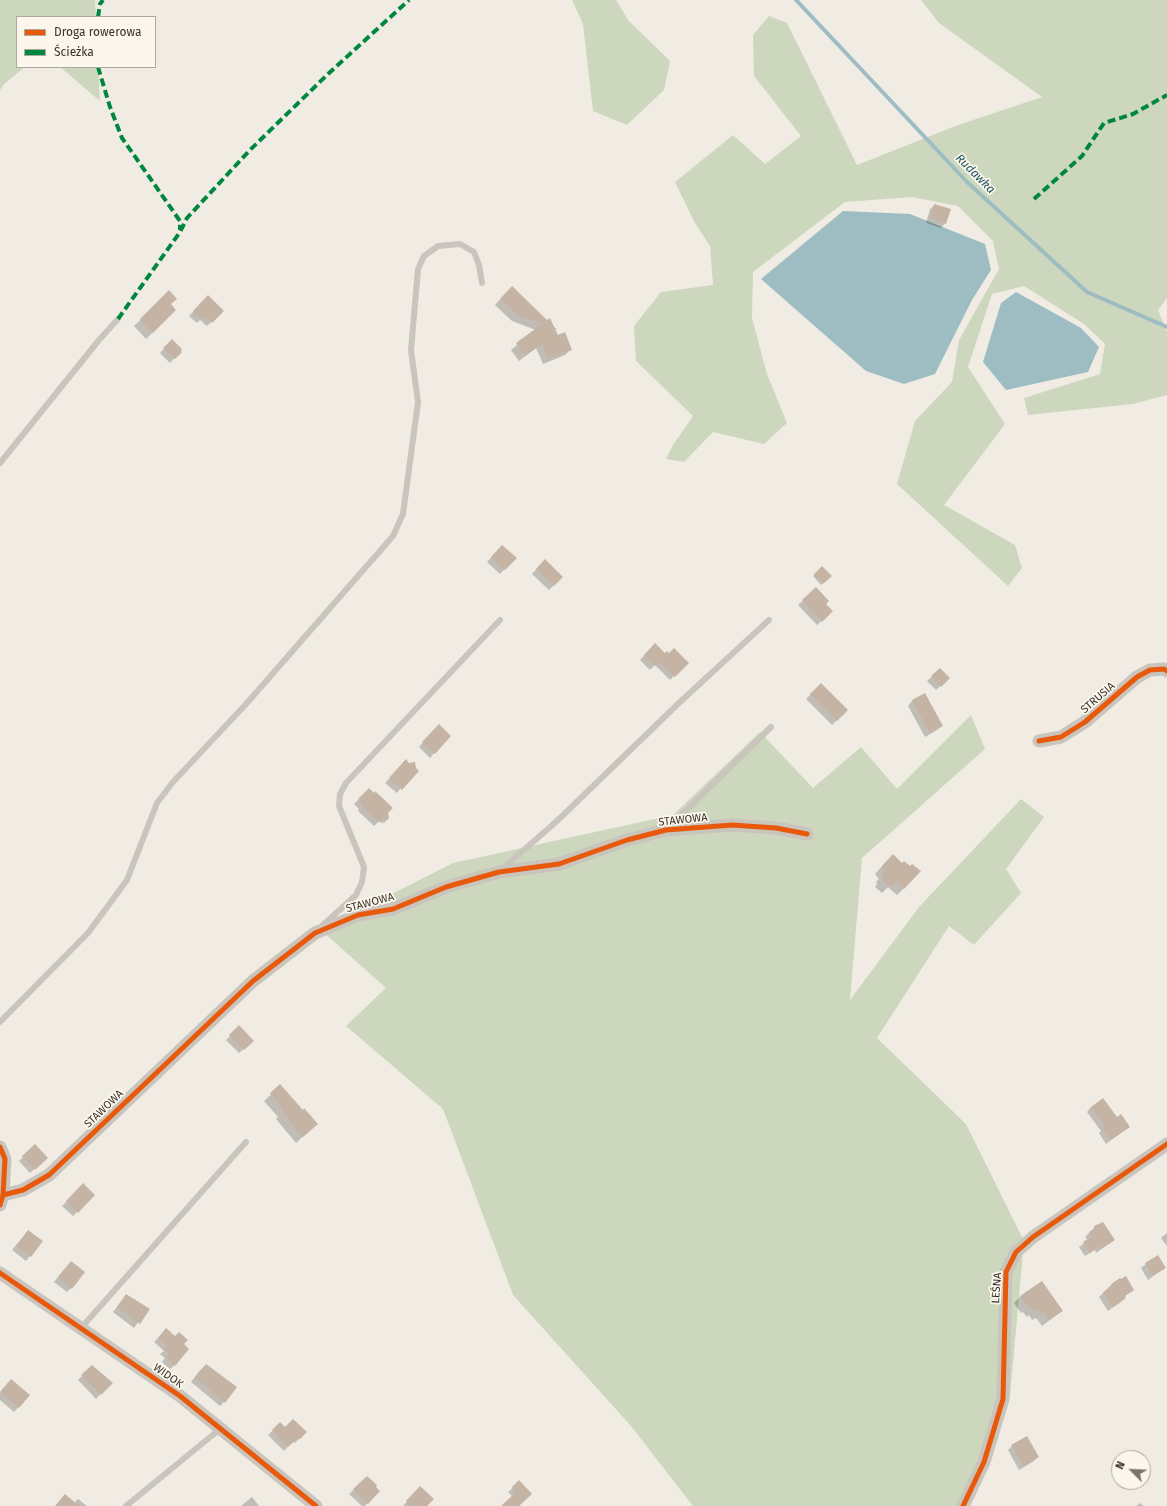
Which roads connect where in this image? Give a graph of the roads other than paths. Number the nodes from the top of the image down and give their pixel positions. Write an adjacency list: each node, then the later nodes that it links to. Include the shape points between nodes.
1 (482, 283): 13 (lane, via 474,252 460,244 438,246 424,256 418,269 411,350 418,402 403,514 393,536 247,703 172,782 157,803 126,880 88,933)
2 (118, 319): 3 (lane)
3 (0, 463)
4 (500, 620): 12 (lane, via 346,783 340,794 339,806 364,867 362,882 356,895)
5 (769, 620): 11 (lane, via 680,702 557,822)
6 (1167, 671): 8 (street, STRUSIA, via 1150,670 1137,677 1085,722 1061,737)
7 (772, 727): 9 (lane)
8 (1039, 741)
9 (666, 830): 10 (street, STAWOWA, via 732,825 776,828); 11 (street, STAWOWA, via 627,840 559,864)
10 (807, 834)
11 (499, 872): 12 (street, STAWOWA, via 446,887 393,909 358,915)
12 (315, 933): 17 (street, STAWOWA, via 252,982 49,1175)
13 (0, 1022)
14 (246, 1142): 19 (lane)
15 (1167, 1144): 23 (street, LEŚNA, via 1033,1237 1016,1252 1006,1272 1003,1399 984,1462)
16 (0, 1147): 17 (street, via 5,1159)
17 (2, 1200)
18 (0, 1273): 19 (street, WIDOK)
19 (81, 1328): 20 (street, WIDOK, via 180,1396)
20 (220, 1429): 21 (lane); 22 (street, WIDOK)
21 (126, 1506)
22 (316, 1506)
23 (963, 1506)

